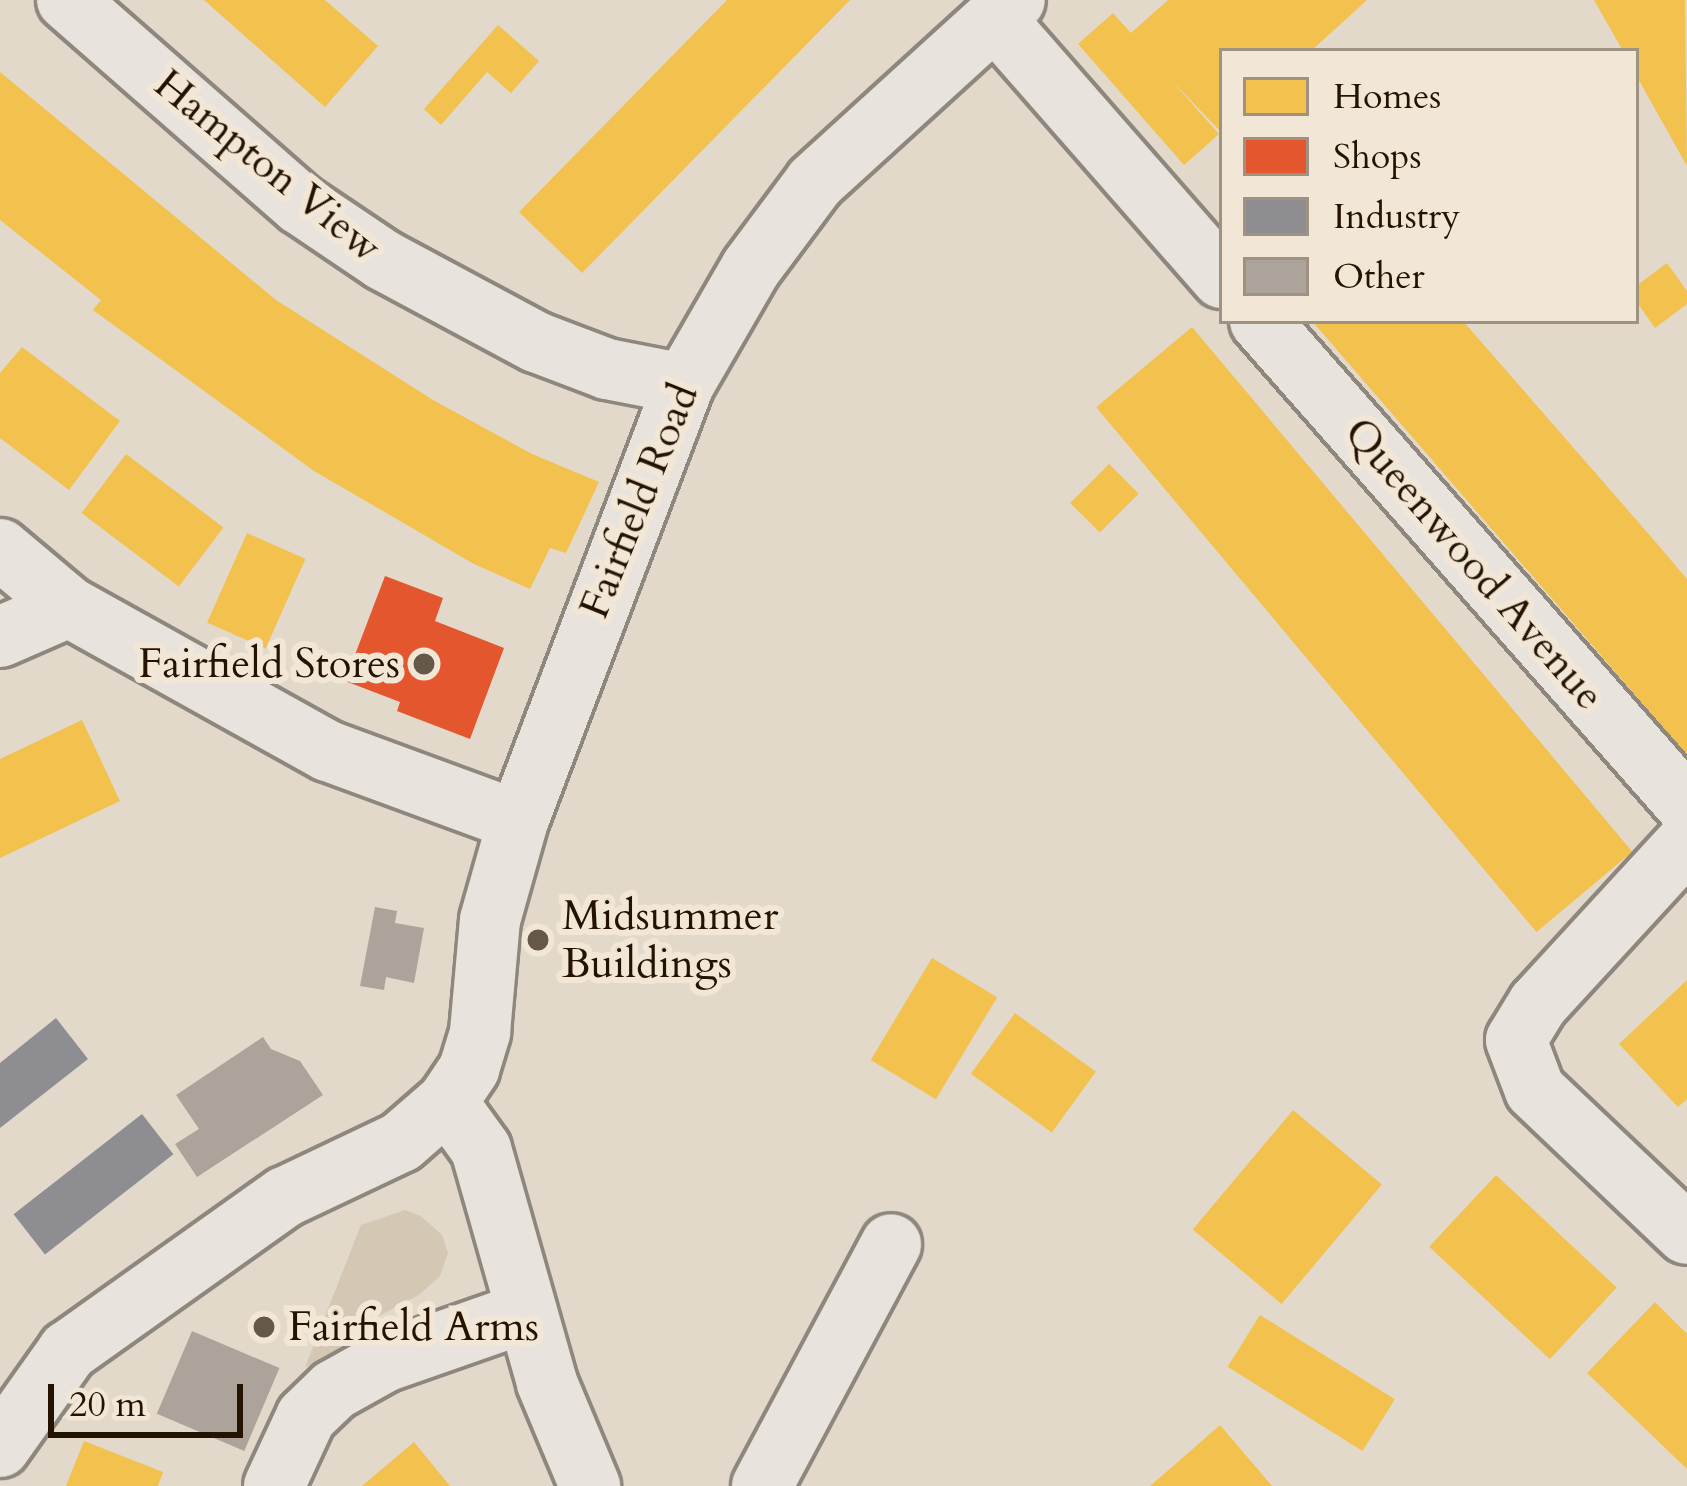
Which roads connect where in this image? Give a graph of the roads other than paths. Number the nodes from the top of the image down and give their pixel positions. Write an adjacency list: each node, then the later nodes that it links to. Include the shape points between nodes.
1 (67, 0): 5 (street, Hampton View, via 300,204 383,260 536,342 607,369)
2 (1006, 10): 3 (street); 5 (street, Fairfield Road, via 815,182 751,268)
3 (1219, 274)
4 (1263, 324): 9 (street, Queenwood Avenue)
5 (683, 384): 10 (street, Fairfield Road)
6 (0, 549): 7 (street)
7 (69, 607): 8 (street); 10 (street, via 328,751)
8 (0, 637)
9 (1687, 806)
10 (518, 821): 12 (street, Fairfield Road, via 490,920 480,1032)
11 (1687, 842): 13 (street, via 1538,1004 1516,1040 1535,1090)
12 (447, 1102): 15 (street, via 481,1149); 16 (street, via 401,1142 285,1197 68,1351)
13 (1687, 1234)
14 (891, 1244): 19 (street)
15 (524, 1313): 17 (street, via 384,1362 334,1390 306,1417); 18 (street)
16 (0, 1447)
17 (274, 1486)
18 (590, 1486)
19 (761, 1486)

